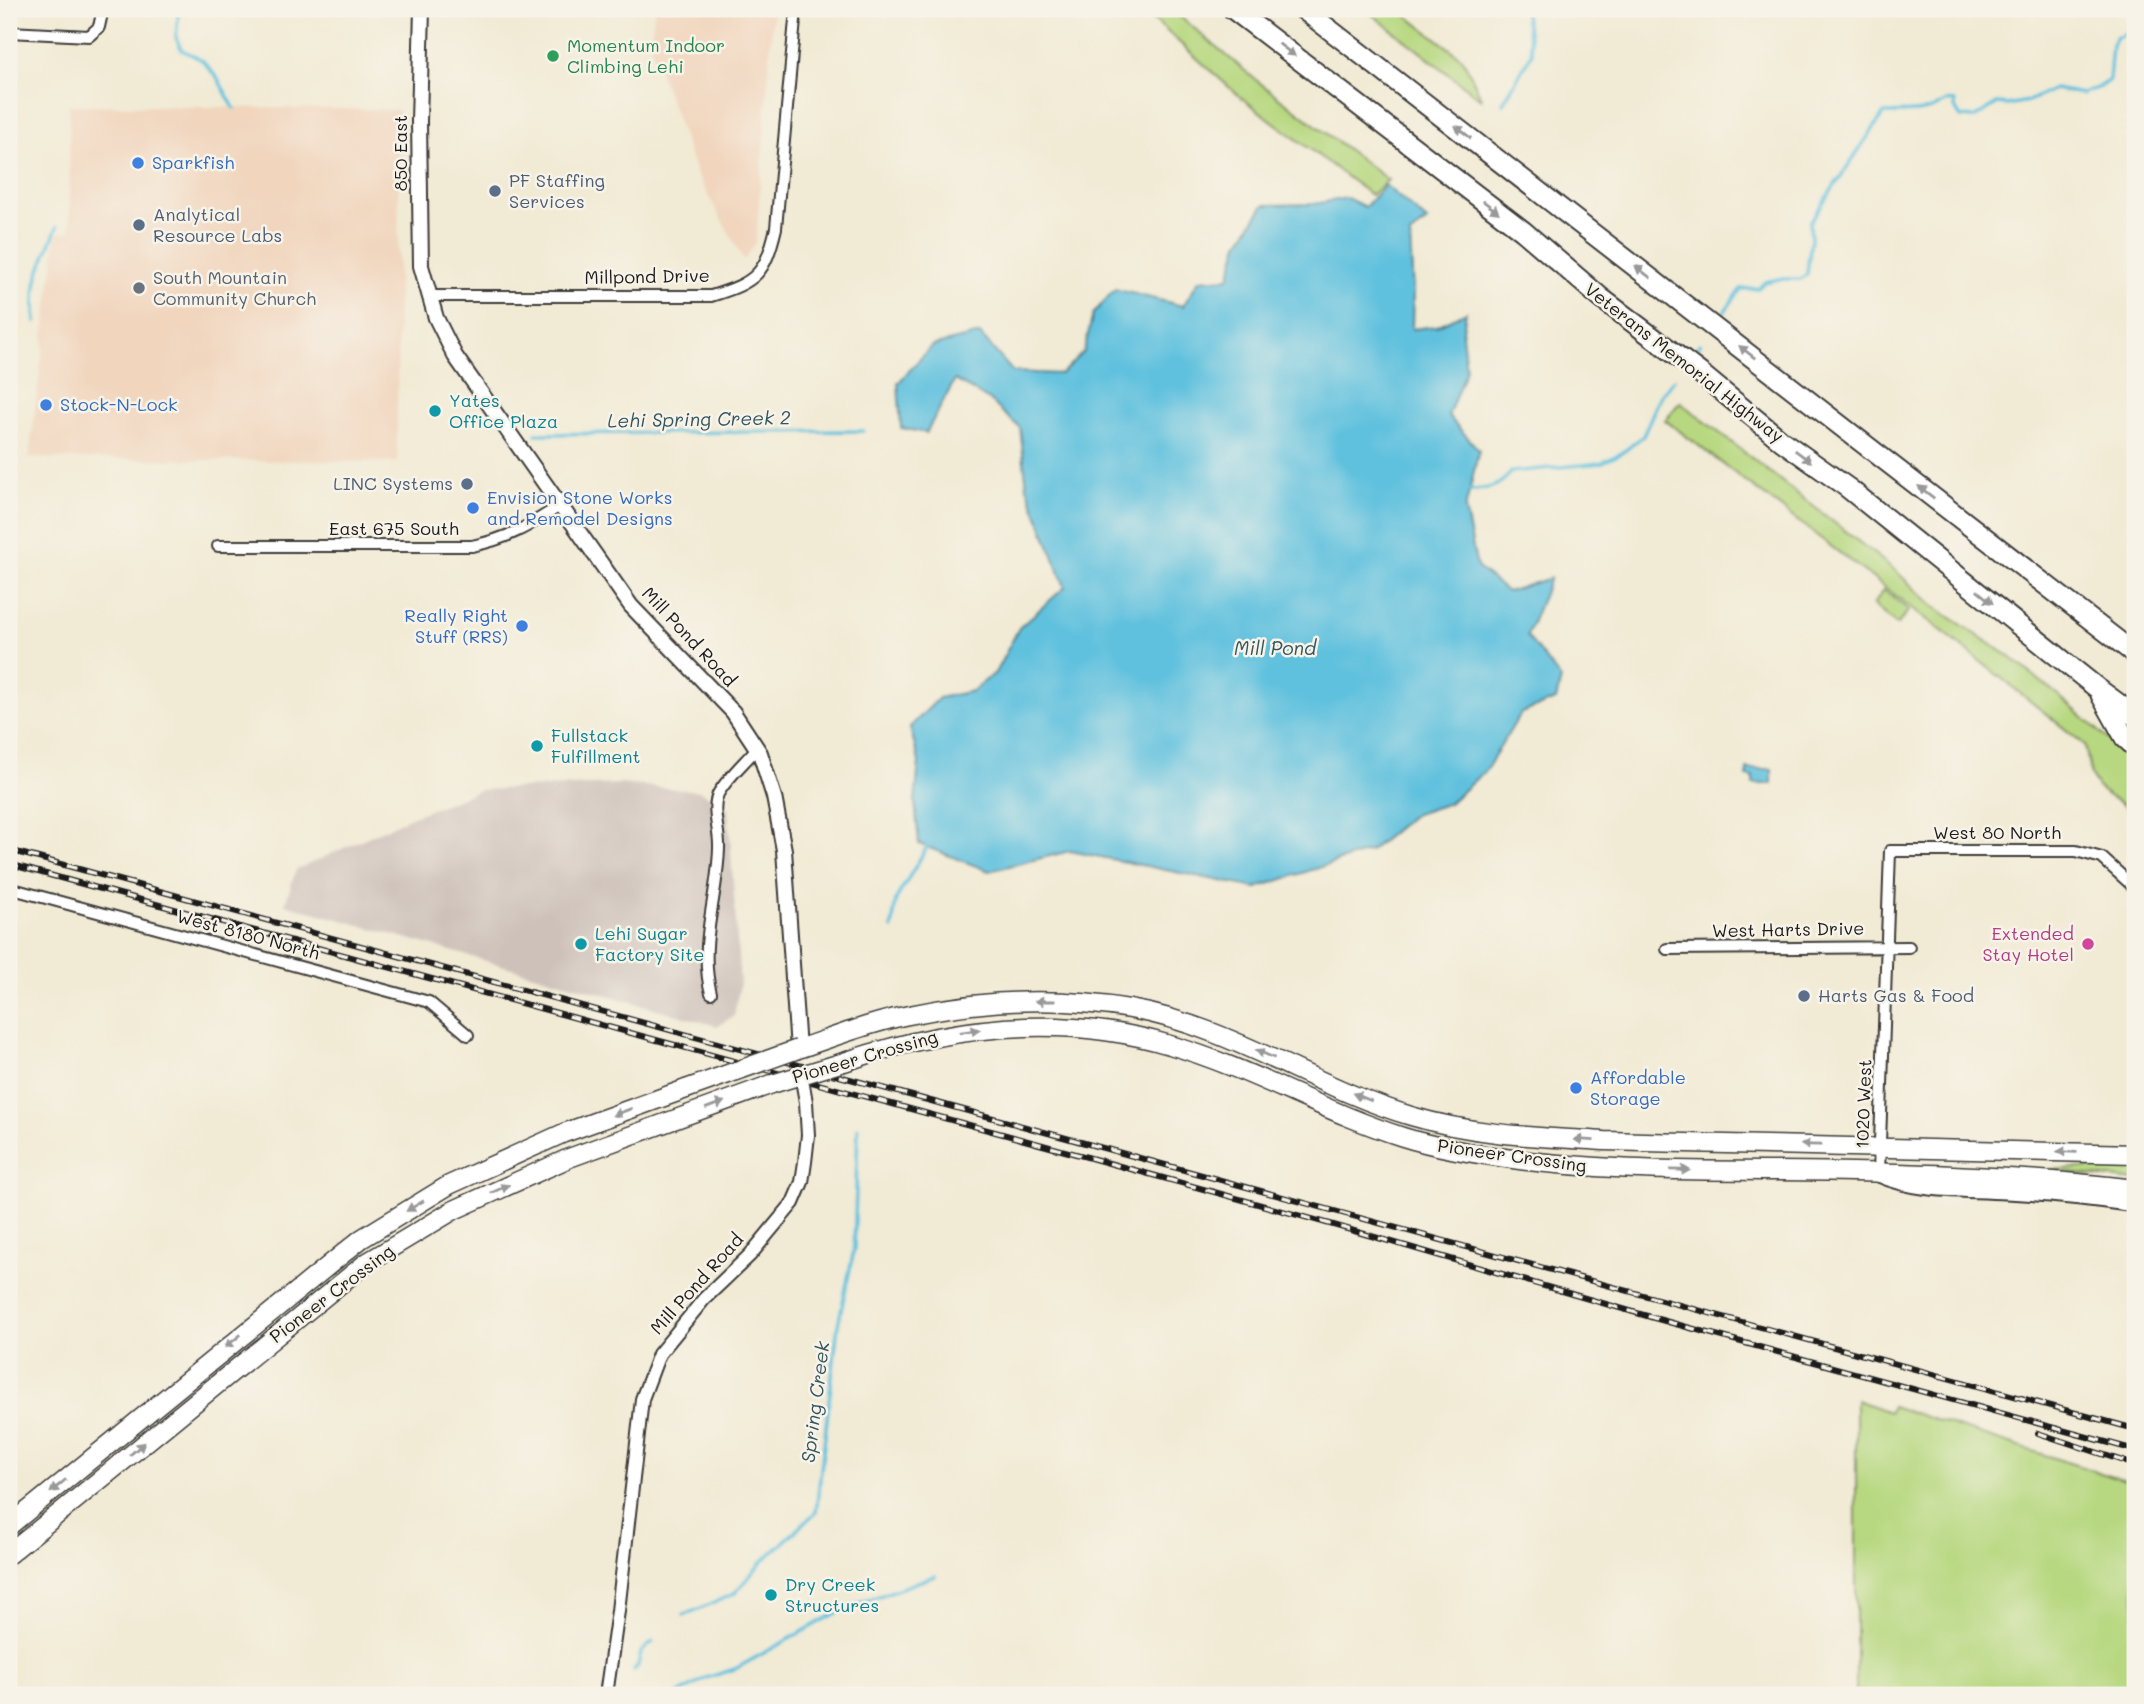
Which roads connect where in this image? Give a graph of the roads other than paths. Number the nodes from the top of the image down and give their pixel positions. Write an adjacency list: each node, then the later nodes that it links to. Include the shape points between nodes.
1 (103, 9): 6 (street, via 99,27 89,36)
2 (422, 9): 7 (main road, 850 East, via 421,266)
3 (796, 9): 7 (street, Millpond Drive, via 776,228 769,259 755,276 711,296)
4 (1233, 9): 13 (highway, Veterans Memorial Highway, one-way to 13, via 1512,223)
5 (1303, 9): 9 (highway, one-way to 5)
6 (9, 32)
7 (429, 296): 8 (main road, Mill Pond Road, via 455,356)
8 (561, 505): 10 (street, East 675 South, via 500,541 472,546); 16 (main road, Mill Pond Road, via 631,606 733,712)
9 (1980, 534): 11 (highway); 12 (highway)
10 (218, 546)
11 (2135, 639)
12 (2135, 654)
13 (2097, 688): 14 (highway, Veterans Memorial Highway); 15 (highway, via 2125,738)
14 (2135, 716)
15 (2135, 747)
16 (757, 748): 23 (street, via 719,793 715,805 720,842 707,935); 25 (main road, Mill Pond Road, via 774,797 784,850)
17 (1890, 851): 19 (street, West 80 North, via 2076,851 2102,859); 20 (street, 1020 West)
18 (9, 888): 24 (street, West 8180 North, via 429,1002)
19 (2135, 888)
20 (1888, 947): 21 (street, West Harts Drive); 22 (street, West Harts Drive); 27 (street, 1020 West)
21 (1909, 947)
22 (1667, 949)
23 (711, 993)
24 (468, 1035)
25 (798, 1049): 27 (highway, Pioneer Crossing, one-way to 25, via 1604,1141 1463,1130 1357,1096 1234,1040 1179,1021 1071,1001 1013,1001 907,1015); 32 (highway, Pioneer Crossing, one-way to 32, bridge, via 564,1133 449,1185 361,1239)
26 (802, 1074): 29 (highway, Pioneer Crossing, one-way to 29, bridge, via 918,1040 968,1031 1069,1026 1170,1045 1404,1138 1462,1152 1604,1168); 33 (highway, Pioneer Crossing, one-way to 26, bridge, via 366,1263 454,1210 569,1158); 34 (street, Mill Pond Road, bridge, via 808,1135 802,1182 793,1203 659,1354 642,1399)
27 (1879, 1146): 28 (highway, Pioneer Crossing, one-way to 27); 29 (street, 1020 West)
28 (2135, 1154)
29 (1879, 1172): 30 (highway, Pioneer Crossing, via 2041,1179); 31 (highway, via 1924,1185)
30 (2135, 1189)
31 (2135, 1202)
32 (9, 1526)
33 (9, 1554)
34 (606, 1695)

